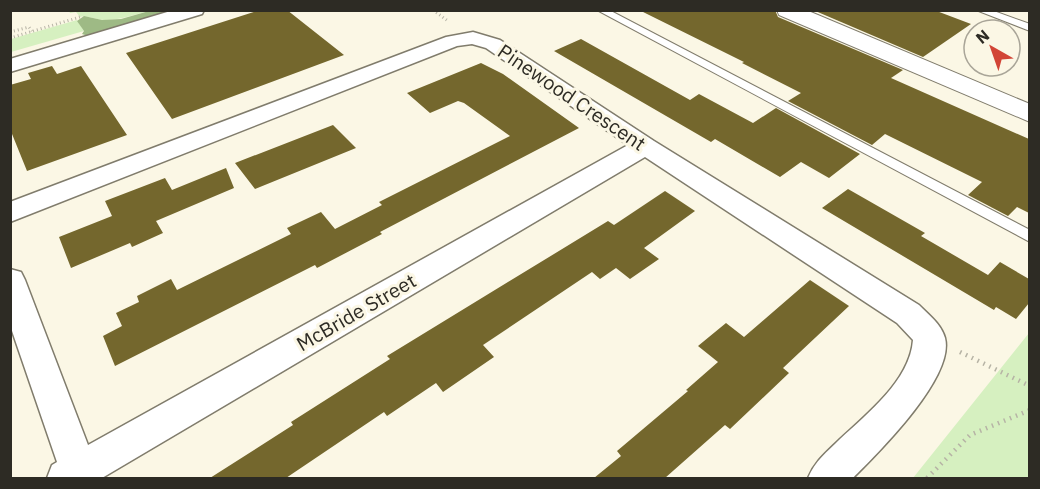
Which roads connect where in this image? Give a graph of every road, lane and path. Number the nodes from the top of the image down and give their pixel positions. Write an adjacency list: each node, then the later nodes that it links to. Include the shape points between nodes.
1 (195, 10): 10 (street)
2 (601, 10): 14 (lane)
3 (787, 10): 11 (street)
4 (980, 10): 6 (lane)
5 (80, 17): 7 (path)
6 (1029, 28)
7 (32, 31): 8 (path, via 29,27); 9 (path)
8 (10, 32)
9 (10, 38)
10 (10, 66)
11 (1029, 114)
12 (645, 146): 13 (street, Pinewood Crescent, via 493,44 473,38 453,41); 16 (street, Pinewood Crescent, via 908,314); 19 (street, McBride Street)
13 (10, 213)
14 (1029, 237)
15 (10, 280): 19 (street)
16 (929, 336): 17 (path); 20 (street, via 931,352 905,397)
17 (1029, 386)
18 (1029, 410): 21 (path, via 970,435)
19 (76, 476)
20 (826, 478)
21 (927, 478)

